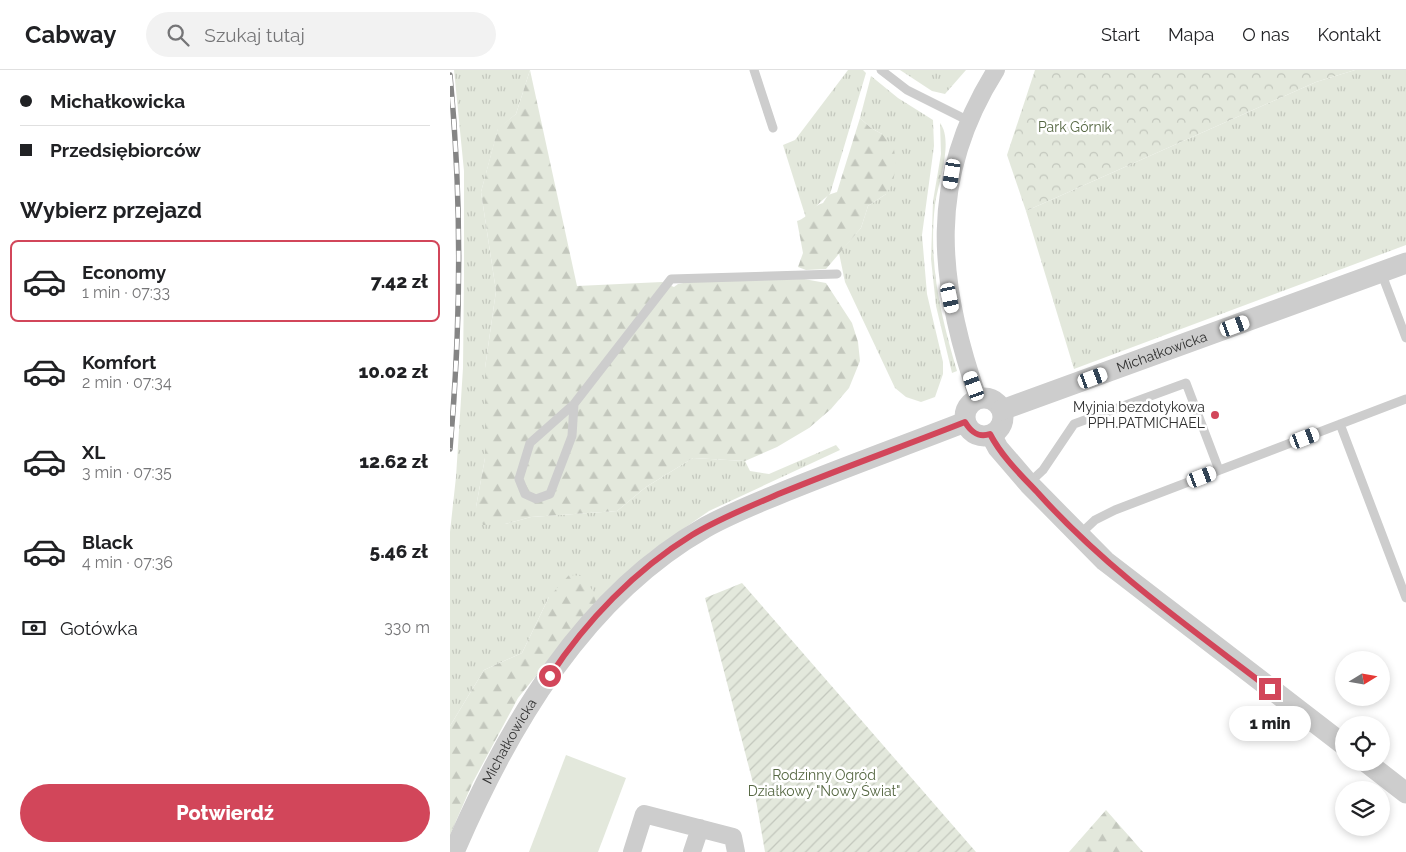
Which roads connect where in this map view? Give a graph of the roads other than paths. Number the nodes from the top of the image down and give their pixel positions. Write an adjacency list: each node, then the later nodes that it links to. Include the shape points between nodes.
1 (754, 70): 5 (lane)
2 (881, 70): 4 (lane, via 907,90)
3 (996, 70): 4 (street)
4 (969, 121): 10 (street, via 952,174 946,208 945,259 960,344)
5 (773, 128)
6 (1406, 262): 7 (street, Michałkowicka)
7 (1381, 272): 9 (lane); 13 (street, Michałkowicka)
8 (837, 274): 12 (lane, via 671,279)
9 (1406, 338)
10 (978, 398): 13 (street, via 994,401); 14 (street, via 967,407)
11 (1406, 399): 15 (lane)
12 (574, 404): 12 (lane, via 530,443 519,478 525,494 536,499 550,494 572,436)
13 (1002, 410): 16 (street, via 999,428)
14 (965, 422): 16 (street, via 980,436); 25 (street, Michałkowicka, via 734,514 690,536 657,559 603,609 558,664 491,772)
15 (1340, 424): 17 (lane); 20 (lane)
16 (990, 434): 18 (street)
17 (1219, 470): 18 (lane, via 1186,382 1074,424 1043,470); 19 (lane, via 1115,510 1096,520)
18 (1029, 484): 19 (street)
19 (1078, 536): 21 (street, via 1135,585)
20 (1406, 598)
21 (1335, 738)
22 (1378, 771): 23 (street)
23 (1406, 793)
24 (700, 828): 26 (street, via 644,814); 27 (street); 28 (street, via 733,837)
25 (454, 852)
26 (632, 852)
27 (692, 852)
28 (736, 852)

